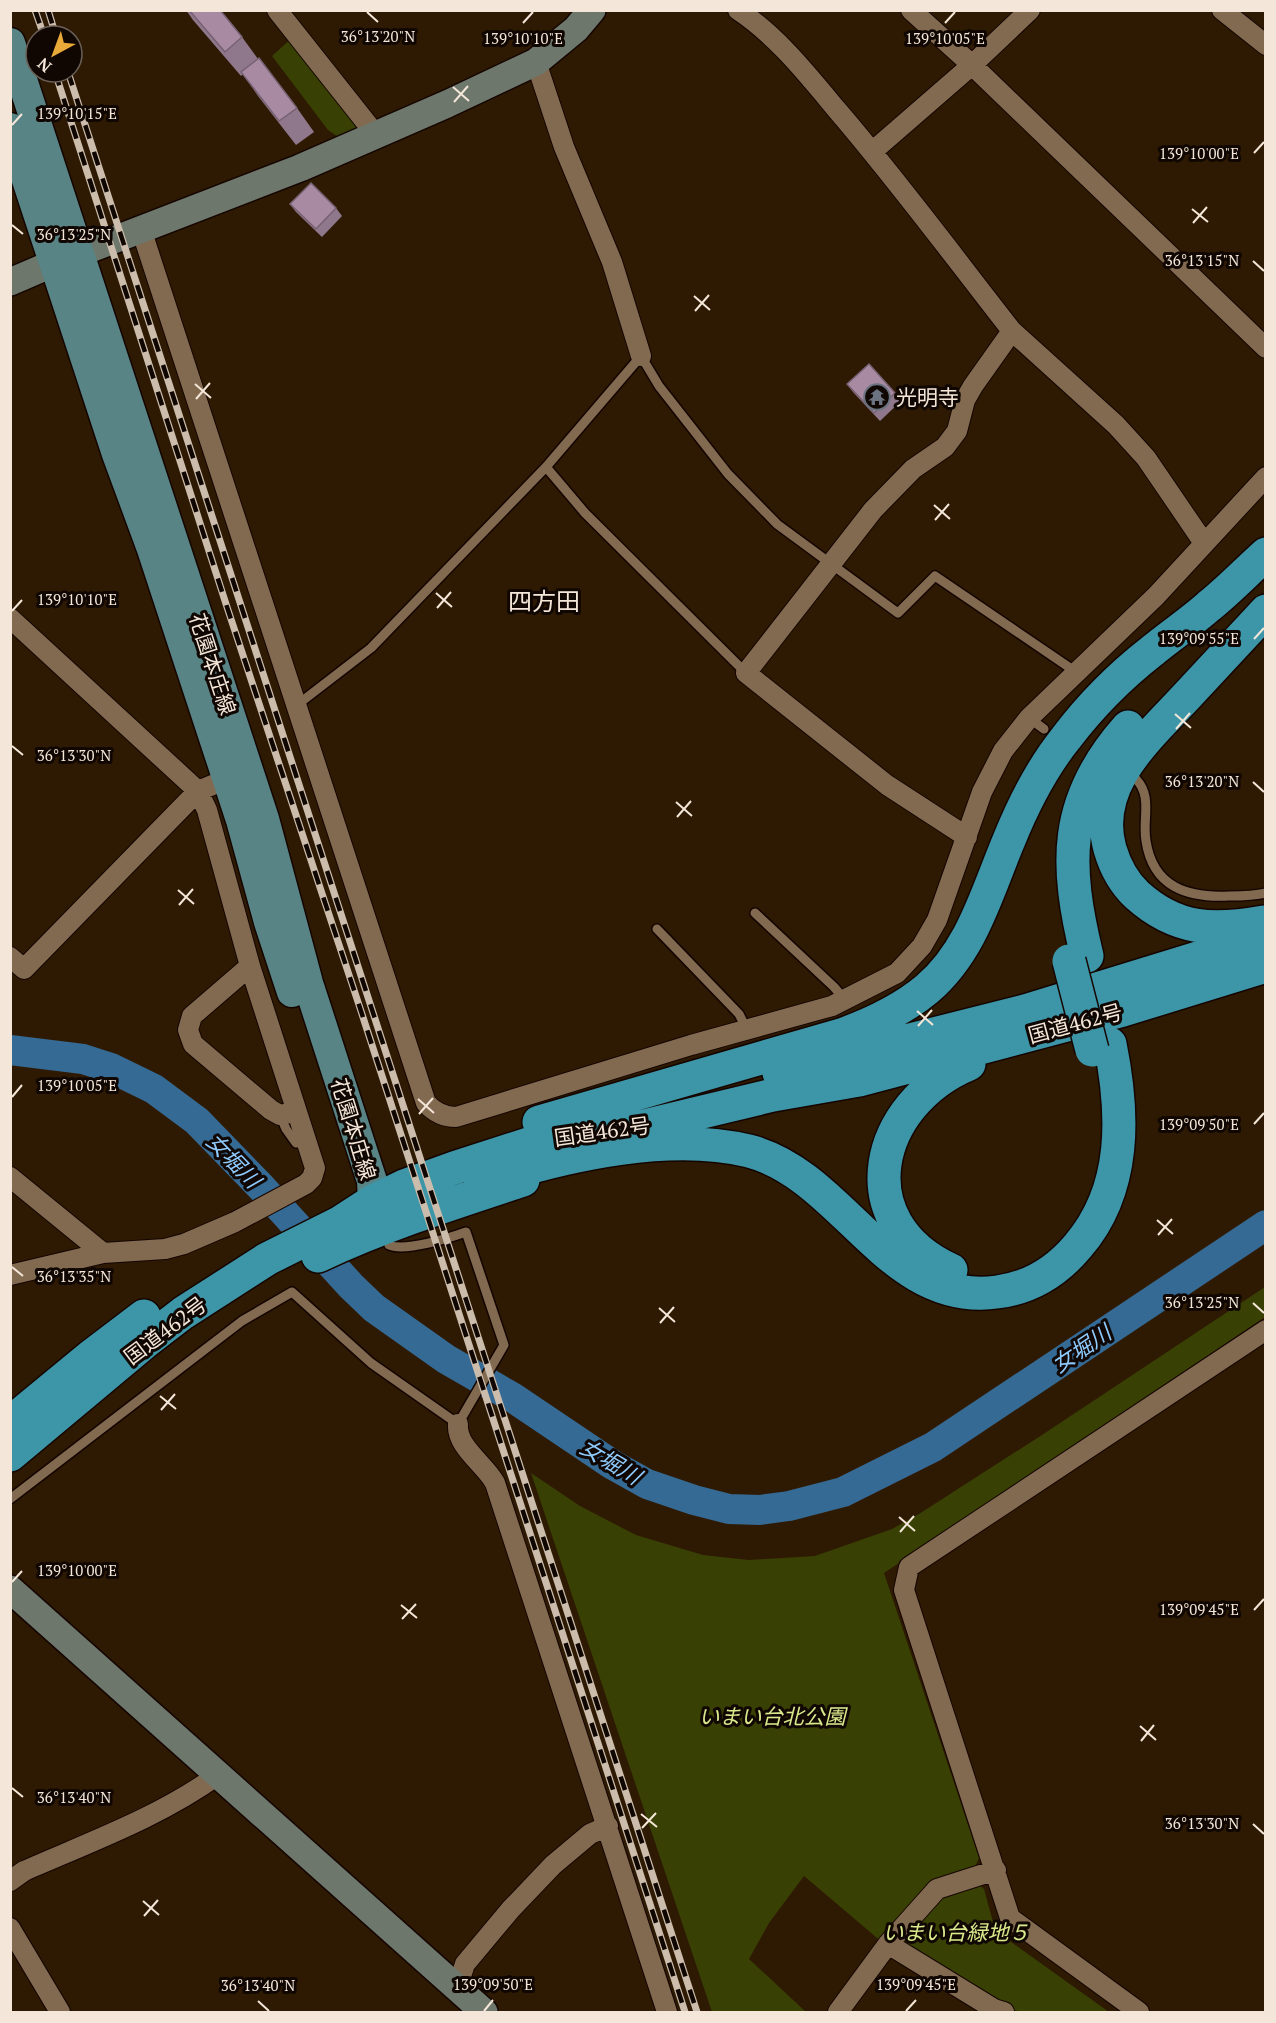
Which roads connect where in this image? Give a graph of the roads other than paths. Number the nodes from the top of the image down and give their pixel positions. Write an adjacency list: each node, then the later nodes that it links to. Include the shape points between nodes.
1 (277, 10): 12 (street)
2 (592, 10): 9 (street, via 576,29)
3 (738, 10): 13 (street, via 759,24)
4 (911, 10): 10 (street)
5 (1030, 10): 10 (street)
6 (1222, 10): 8 (street)
7 (10, 43): 15 (main road, 花園本庄線)
8 (1266, 45)
9 (536, 62): 12 (street); 19 (street, via 564,147 612,262)
10 (972, 65): 13 (street); 18 (street)
11 (10, 128): 15 (main road, 花園本庄線)
12 (376, 135): 14 (street)
13 (873, 151): 17 (street)
14 (141, 229): 15 (street); 30 (street)
15 (66, 258): 16 (street); 31 (main road, 花園本庄線, via 117,454); 51 (main road, 花園本庄線, via 264,819)
16 (10, 282)
17 (1012, 331): 22 (street, via 1116,425 1146,458); 24 (street, via 973,386 957,431 945,447 913,469 873,510)
18 (1266, 348)
19 (641, 356): 20 (lane); 24 (lane, via 659,386 728,474 777,524)
20 (546, 467): 29 (lane, via 585,513); 30 (lane, via 371,648)
21 (1266, 477): 22 (street)
22 (1204, 543): 28 (street, via 1156,596)
23 (1266, 554): 25 (highway)
24 (830, 565): 28 (lane, via 898,613 935,576); 29 (street)
25 (1209, 607): 41 (highway, via 1093,740 1068,783 1056,829 1055,880); 47 (highway, via 1127,672 1064,740 1032,788 984,905 960,951 929,988 890,1015 844,1034)
26 (1266, 610): 37 (highway, via 1133,754 1114,787 1107,821 1107,840 1120,876 1166,916 1188,925 1213,928); 41 (highway, via 1159,694 1125,730 1095,771 1084,794 1073,840)
27 (10, 618): 33 (street)
28 (1076, 672): 34 (street, via 1037,724 1003,751 982,792)
29 (746, 673): 34 (street, via 887,785)
30 (297, 705): 44 (street, via 410,1072 432,1109 456,1117)
31 (227, 779): 33 (street); 51 (main road, 花園本庄線, via 269,922)
32 (1136, 779): 35 (lane, via 1146,796 1145,840 1151,863 1171,885 1210,897)
33 (198, 791): 39 (street, via 24,969); 42 (street, via 207,810)
34 (967, 837): 43 (street, via 937,920 922,946 897,973)
35 (1266, 893)
36 (755, 913): 43 (lane)
37 (1266, 921)
38 (657, 929): 44 (lane, via 739,1014)
39 (10, 957)
40 (1265, 957): 45 (highway, via 1144,1012 975,1061 937,1081 896,1126 884,1164 887,1203 904,1235 917,1249 951,1270 990,1273 1029,1262 1061,1236 1084,1200 1097,1158); 47 (highway, 国道462号, via 1025,1011 663,1102); 51 (highway, 国道462号, via 1122,1010 859,1080 773,1095 644,1126 544,1139 404,1186)
41 (1078, 958): 45 (highway)
42 (250, 966): 46 (street, via 192,1016 188,1030 193,1044); 52 (street, via 314,1161 312,1178)
43 (845, 1000): 44 (street)
44 (747, 1030)
45 (1101, 1047): 49 (highway, via 1118,1093 1119,1143 1115,1169 1099,1216 1086,1237 1053,1271 1009,1291 962,1292 920,1277 811,1185 772,1160 752,1152 706,1144)
46 (284, 1114): 48 (lane, via 286,1129)
47 (539, 1122): 51 (highway, 国道462号, via 473,1142)
48 (296, 1143)
49 (649, 1146): 51 (highway, via 574,1156 405,1205 392,1207); 52 (highway, via 461,1200)
50 (10, 1177): 55 (street)
51 (367, 1190): 52 (highway, 国道462号)
52 (330, 1213): 54 (highway); 54 (highway, 国道462号)
53 (389, 1245): 58 (lane, via 413,1246 465,1232 504,1342 502,1352)
54 (259, 1250): 55 (street, via 201,1238 165,1249); 59 (highway, via 231,1301 185,1331 56,1431)
55 (104, 1253): 56 (street)
56 (10, 1275)
57 (1266, 1330): 64 (street, via 909,1568 904,1590)
58 (460, 1421): 60 (lane, via 371,1363 292,1292 242,1321); 63 (street, via 459,1437 495,1483)
59 (14, 1441)
60 (10, 1499)
61 (10, 1589): 62 (street)
62 (219, 1774): 65 (street, via 160,1810 24,1871); 68 (street)
63 (608, 1826): 68 (street, via 590,1833 511,1909 465,1964); 71 (street)
64 (996, 1870): 67 (street, via 937,1889); 74 (street, via 1010,1918)
65 (10, 1881)
66 (10, 1928): 69 (street)
67 (888, 1944): 72 (street); 73 (street)
68 (457, 1988): 70 (street)
69 (60, 2013)
70 (484, 2013)
71 (667, 2013)
72 (838, 2013)
73 (1004, 2013)
74 (1139, 2013)

